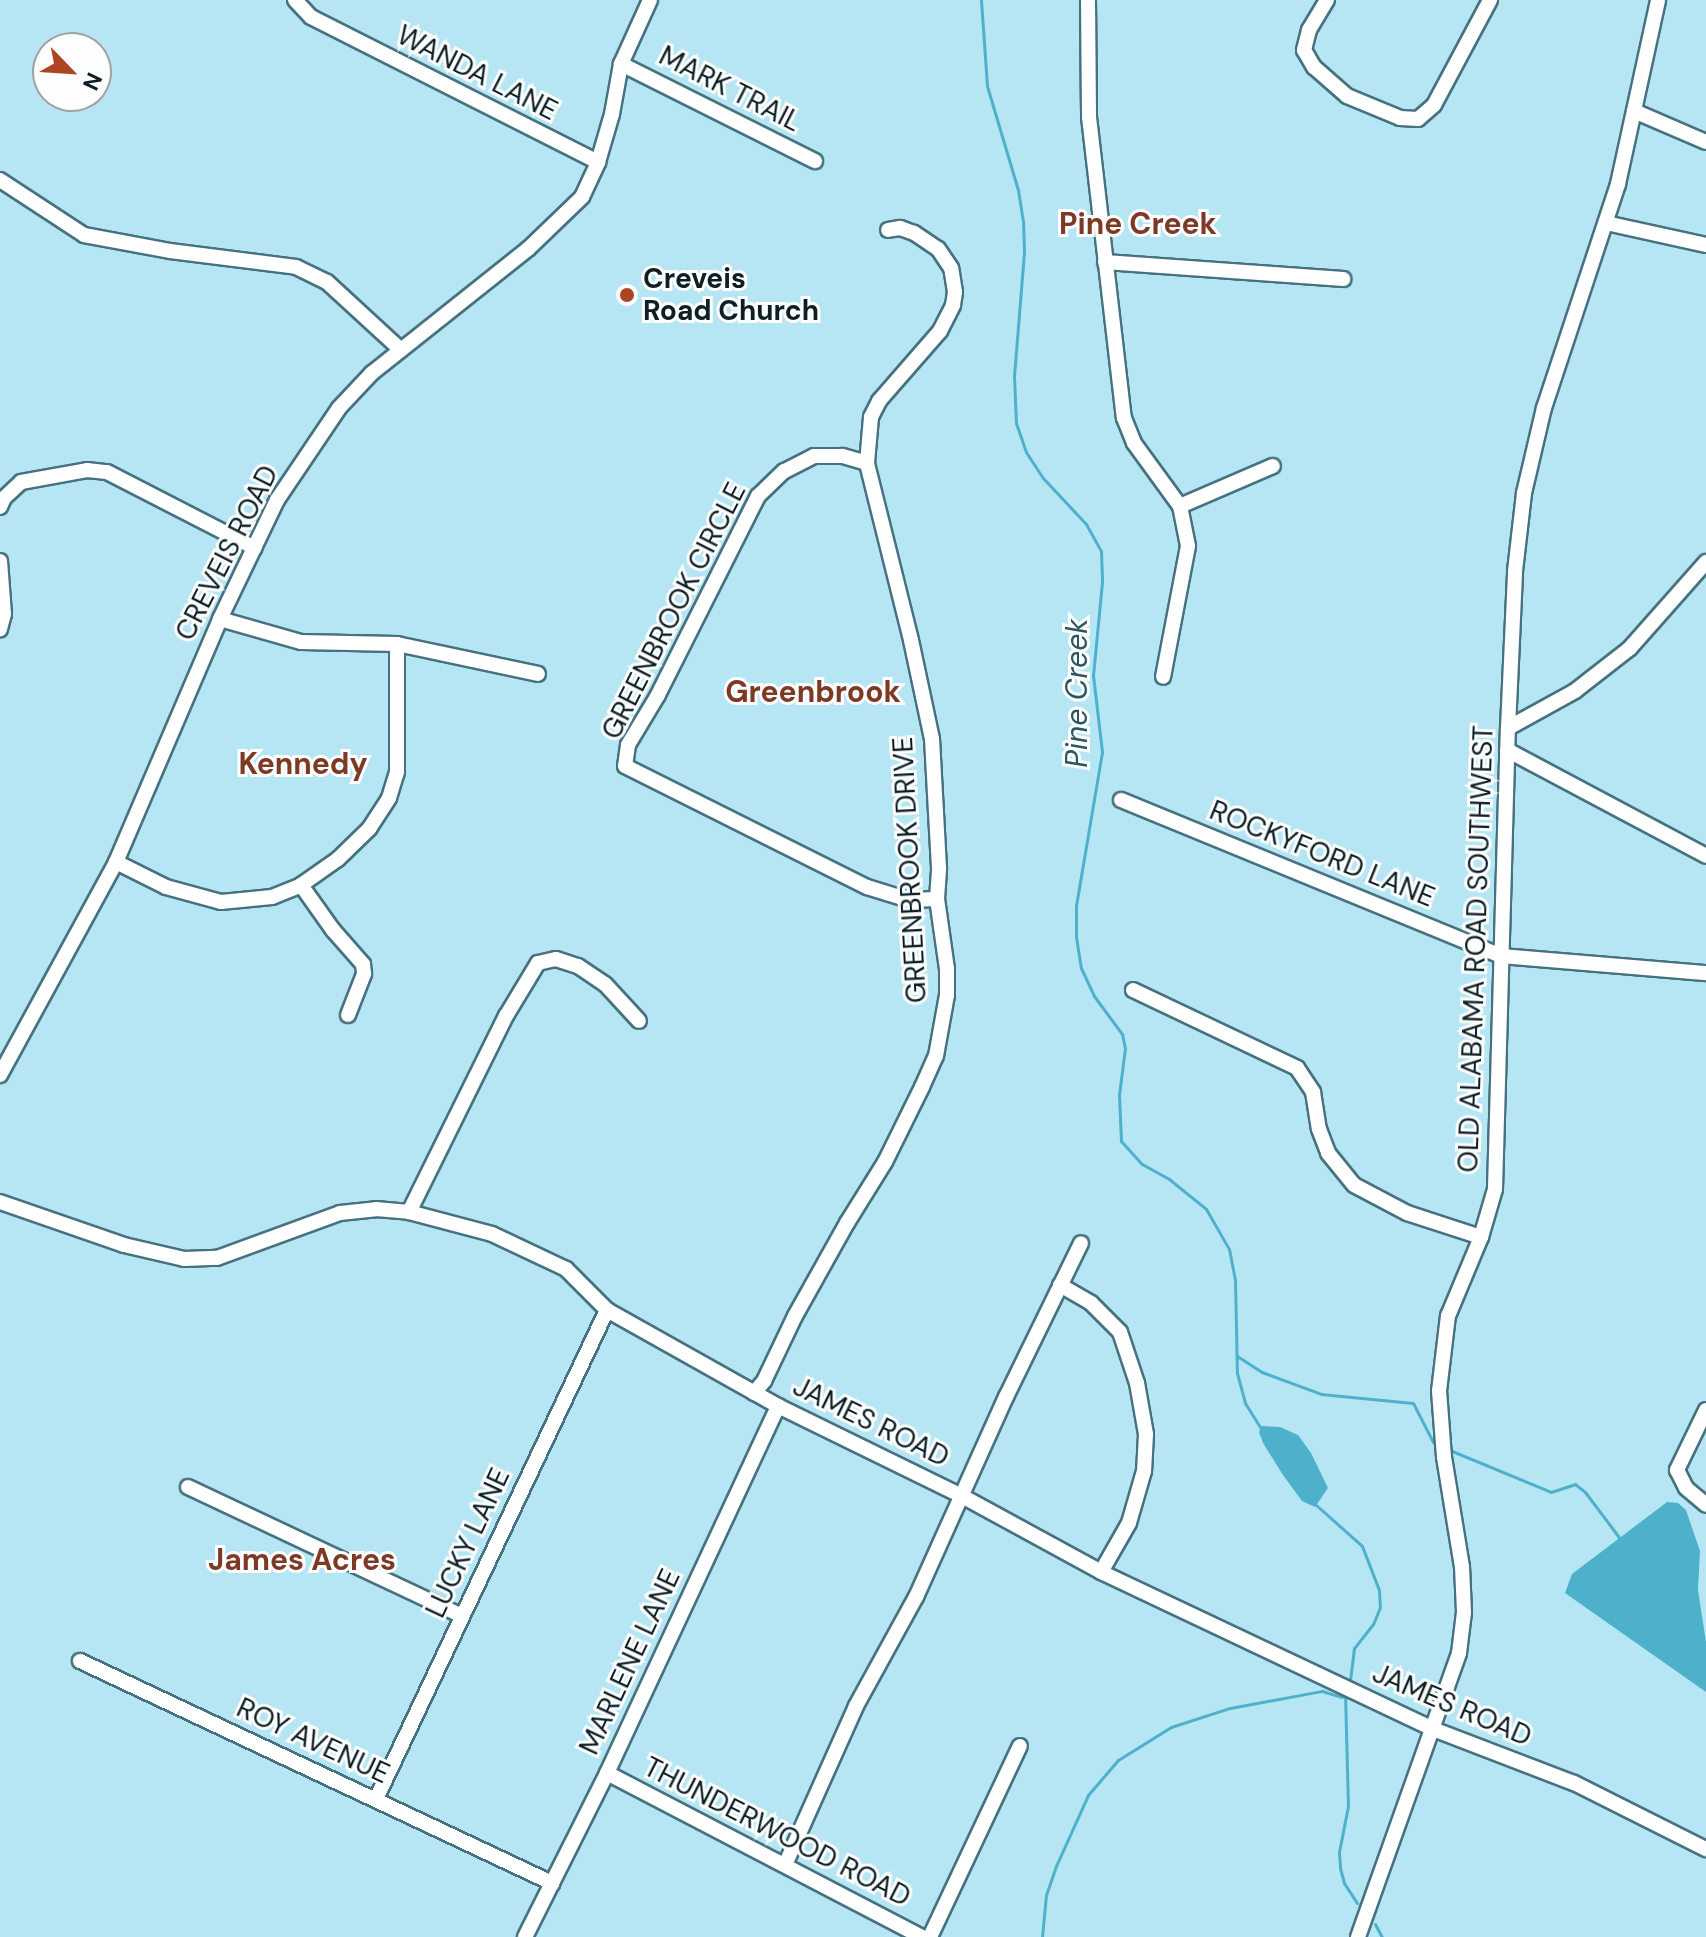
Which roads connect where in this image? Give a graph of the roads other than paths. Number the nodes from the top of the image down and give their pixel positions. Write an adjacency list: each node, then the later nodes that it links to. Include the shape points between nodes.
1 (295, 0): 11 (street, WANDA LANE, via 311,17)
2 (650, 0): 7 (street, CREVEIS ROAD)
3 (1088, 0): 16 (street, via 1089,117)
4 (1327, 0): 5 (street, via 1304,50 1314,67 1347,96 1400,118 1418,119 1434,105)
5 (1490, 0)
6 (1658, 0): 8 (street, OLD ALABAMA ROAD SOUTHWEST)
7 (621, 64): 10 (street, MARK TRAIL); 11 (street, CREVEIS ROAD)
8 (1634, 111): 9 (street); 13 (street, OLD ALABAMA ROAD SOUTHWEST)
9 (1706, 142)
10 (815, 161)
11 (598, 162): 18 (street, CREVEIS ROAD, via 582,197 560,221)
12 (0, 180): 18 (street, via 84,235 296,267 327,282)
13 (1606, 223): 15 (street); 31 (street, OLD ALABAMA ROAD SOUTHWEST, via 1532,449 1515,571)
14 (888, 230): 19 (street, GREENBROOK DRIVE, via 914,233 938,249 951,268 955,292 940,331 879,401 871,417)
15 (1706, 245)
16 (1105, 262): 17 (street); 21 (street, via 1124,418 1134,443)
17 (1343, 279)
18 (401, 350): 23 (street, CREVEIS ROAD, via 339,408 277,500)
19 (867, 463): 37 (street, GREENBROOK DRIVE, via 932,739); 37 (street, GREENBROOK CIRCLE, via 814,456 784,471 758,496 628,745 625,766 867,887 901,898)
20 (1273, 466): 21 (street)
21 (1180, 506): 30 (street, via 1188,546)
22 (0, 507): 23 (street, via 21,482 87,470 107,472)
23 (255, 548): 26 (street, CREVEIS ROAD)
24 (0, 561): 27 (street)
25 (1706, 562): 31 (street, via 1630,648 1575,691)
26 (220, 619): 28 (street, via 301,642); 35 (street, CREVEIS ROAD)
27 (0, 629)
28 (397, 644): 29 (street); 36 (street, via 397,772 389,798 369,829)
29 (538, 674)
30 (1163, 677)
31 (1508, 728): 32 (street, OLD ALABAMA ROAD SOUTHWEST)
32 (1507, 750): 34 (street); 38 (street, OLD ALABAMA ROAD SOUTHWEST)
33 (1121, 800): 38 (street, ROCKYFORD LANE)
34 (1706, 856)
35 (116, 862): 36 (street, via 166,887 221,902 272,897); 43 (street, CREVEIS ROAD)
36 (301, 885): 41 (street, via 363,964)
37 (937, 899): 50 (street, GREENBROOK DRIVE, via 947,969 936,1056 885,1162)
38 (1502, 956): 39 (street, ROCKYFORD LANE); 46 (street, OLD ALABAMA ROAD SOUTHWEST, via 1495,1189)
39 (1706, 973)
40 (1133, 990): 46 (street, via 1297,1068 1313,1092 1328,1153 1354,1185 1407,1213)
41 (348, 1015)
42 (639, 1021): 45 (street, via 605,984 578,966 556,959 538,963 506,1016)
43 (0, 1075)
44 (0, 1202): 45 (street, JAMES ROAD, via 124,1245 202,1260 247,1249 340,1213)
45 (409, 1212): 49 (street, JAMES ROAD, via 492,1234 551,1261)
46 (1481, 1237): 59 (street, OLD ALABAMA ROAD SOUTHWEST, via 1459,1285 1442,1348 1444,1457 1464,1612 1459,1653)
47 (1081, 1243): 48 (street)
48 (1060, 1285): 54 (street); 56 (street, via 1091,1303 1120,1332 1146,1434 1144,1471 1129,1523)
49 (607, 1310): 50 (street, JAMES ROAD); 57 (street, LUCKY LANE)
50 (754, 1393): 51 (street, JAMES ROAD)
51 (778, 1406): 54 (street, JAMES ROAD); 61 (street, MARLENE LANE)
52 (1706, 1410): 55 (street, via 1679,1462 1678,1476)
53 (188, 1487): 57 (street)
54 (960, 1495): 56 (street, JAMES ROAD); 64 (street)
55 (1706, 1505)
56 (1101, 1572): 59 (street, JAMES ROAD)
57 (462, 1616): 62 (street, LUCKY LANE)
58 (80, 1661): 62 (street, ROY AVENUE)
59 (1433, 1729): 63 (street, JAMES ROAD, via 1574,1783); 69 (street, OLD ALABAMA ROAD SOUTHWEST)
60 (1020, 1746): 68 (street)
61 (607, 1773): 64 (street, THUNDERWOOD ROAD); 65 (street, MARLENE LANE)
62 (376, 1799): 65 (street, ROY AVENUE)
63 (1706, 1849)
64 (785, 1865): 67 (street, THUNDERWOOD ROAD)
65 (552, 1883): 66 (street, MARLENE LANE)
66 (525, 1937)
67 (922, 1937)
68 (930, 1937)
69 (1358, 1937)

